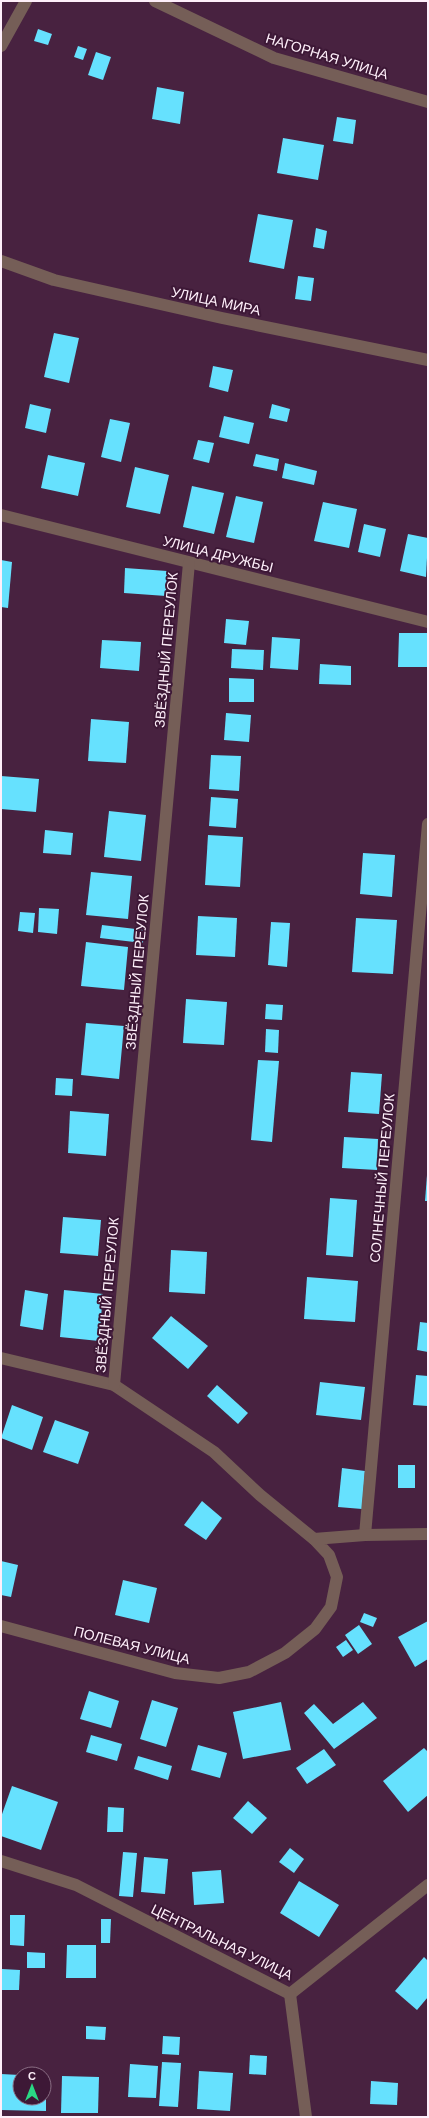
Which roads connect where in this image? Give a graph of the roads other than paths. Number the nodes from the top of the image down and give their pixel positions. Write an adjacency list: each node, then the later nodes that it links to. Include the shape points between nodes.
1 (26, 1): 3 (street)
2 (155, 1): 4 (street, НАГОРНАЯ УЛИЦА, via 274,58)
3 (1, 46)
4 (428, 102)
5 (1, 261): 6 (street, УЛИЦА МИРА, via 54,280 222,318)
6 (428, 360)
7 (1, 515): 8 (street, УЛИЦА ДРУЖБЫ)
8 (189, 563): 9 (street, УЛИЦА ДРУЖБЫ); 12 (street, ЗВЁЗДНЫЙ ПЕРЕУЛОК)
9 (428, 622)
10 (428, 824): 14 (street, СОЛНЕЧНЫЙ ПЕРЕУЛОК)
11 (1, 1358): 12 (street)
12 (114, 1385): 15 (street, ПОЛЕВАЯ УЛИЦА, via 214,1452 260,1495)
13 (428, 1534): 14 (street)
14 (366, 1535): 15 (street)
15 (314, 1539): 16 (street, ПОЛЕВАЯ УЛИЦА, via 330,1555 338,1577 331,1607 315,1629 285,1653 249,1672 219,1678 175,1673)
16 (1, 1626)
17 (1, 1861): 19 (street, ЦЕНТРАЛЬНАЯ УЛИЦА, via 76,1885)
18 (428, 1884): 19 (street, ЦЕНТРАЛЬНАЯ УЛИЦА)
19 (290, 1994): 20 (street)
20 (306, 2117)

